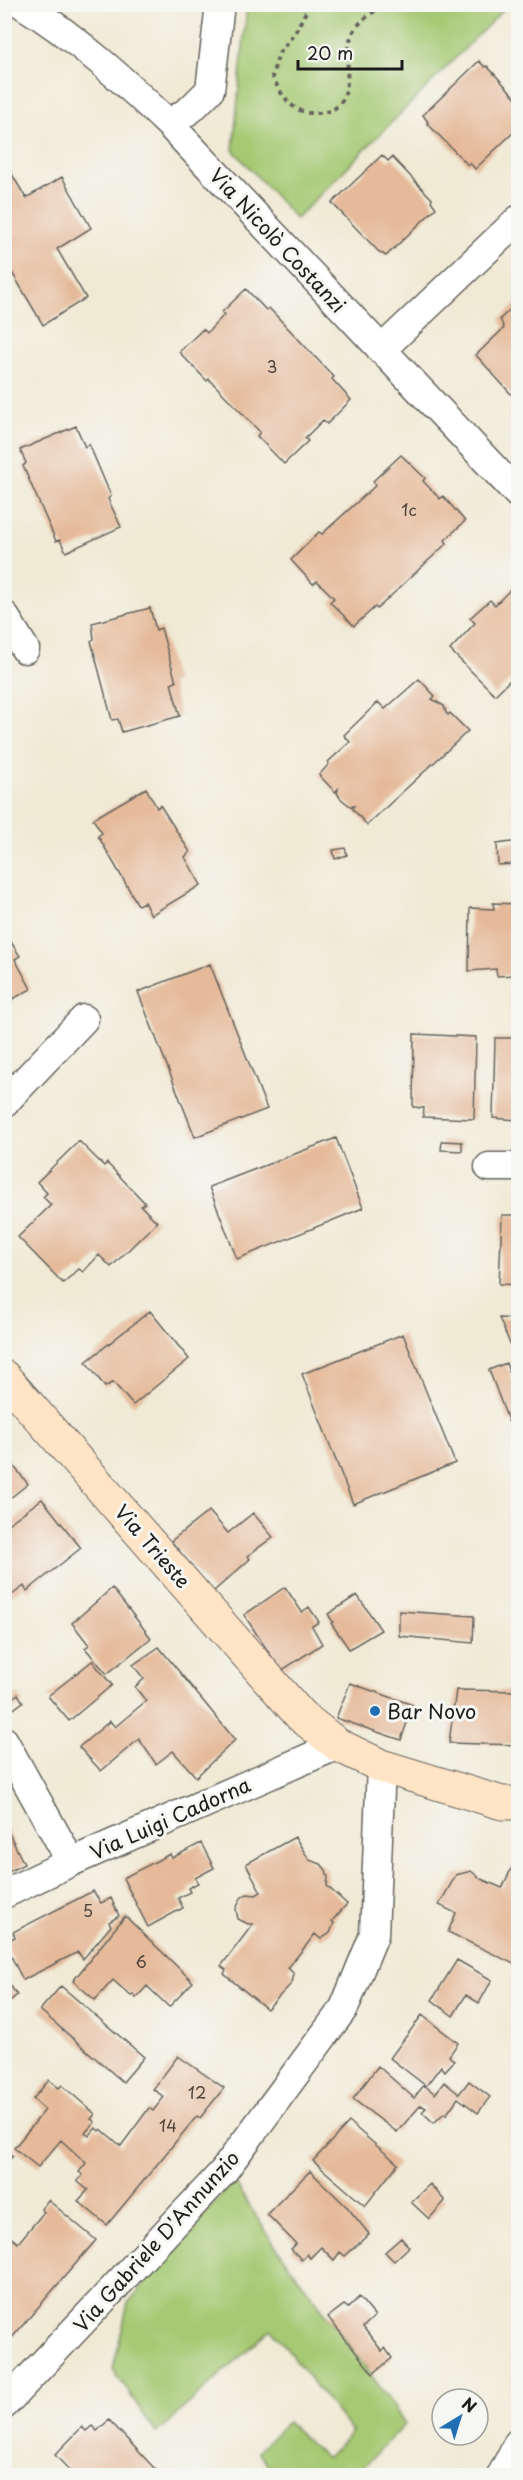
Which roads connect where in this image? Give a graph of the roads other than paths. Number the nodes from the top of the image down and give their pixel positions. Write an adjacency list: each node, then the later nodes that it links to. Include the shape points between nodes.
1 (22, 4): 3 (street, Via Nicolò Costanzi, via 56,25 114,71)
2 (220, 4): 3 (street, via 210,90)
3 (169, 124): 5 (street, Via Nicolò Costanzi)
4 (519, 220): 5 (street)
5 (381, 350): 6 (street, Via Nicolò Costanzi)
6 (519, 494)
7 (4, 615): 8 (street)
8 (25, 649)
9 (84, 1019): 10 (street)
10 (4, 1103)
11 (489, 1167): 12 (street)
12 (519, 1167)
13 (4, 1377): 15 (street, Via Trieste, via 301,1716)
14 (4, 1741): 18 (street)
15 (338, 1745): 16 (street, Via Trieste); 18 (street, Via Luigi Cadorna)
16 (381, 1766): 17 (street, Via Trieste, via 501,1803); 20 (street, Via Gabriele D'Annunzio, via 374,1935 344,2008 223,2172)
17 (519, 1803)
18 (71, 1862): 19 (street, Via Luigi Cadorna)
19 (4, 1894)
20 (4, 2405)
21 (519, 2443): 22 (street)
22 (501, 2475)

